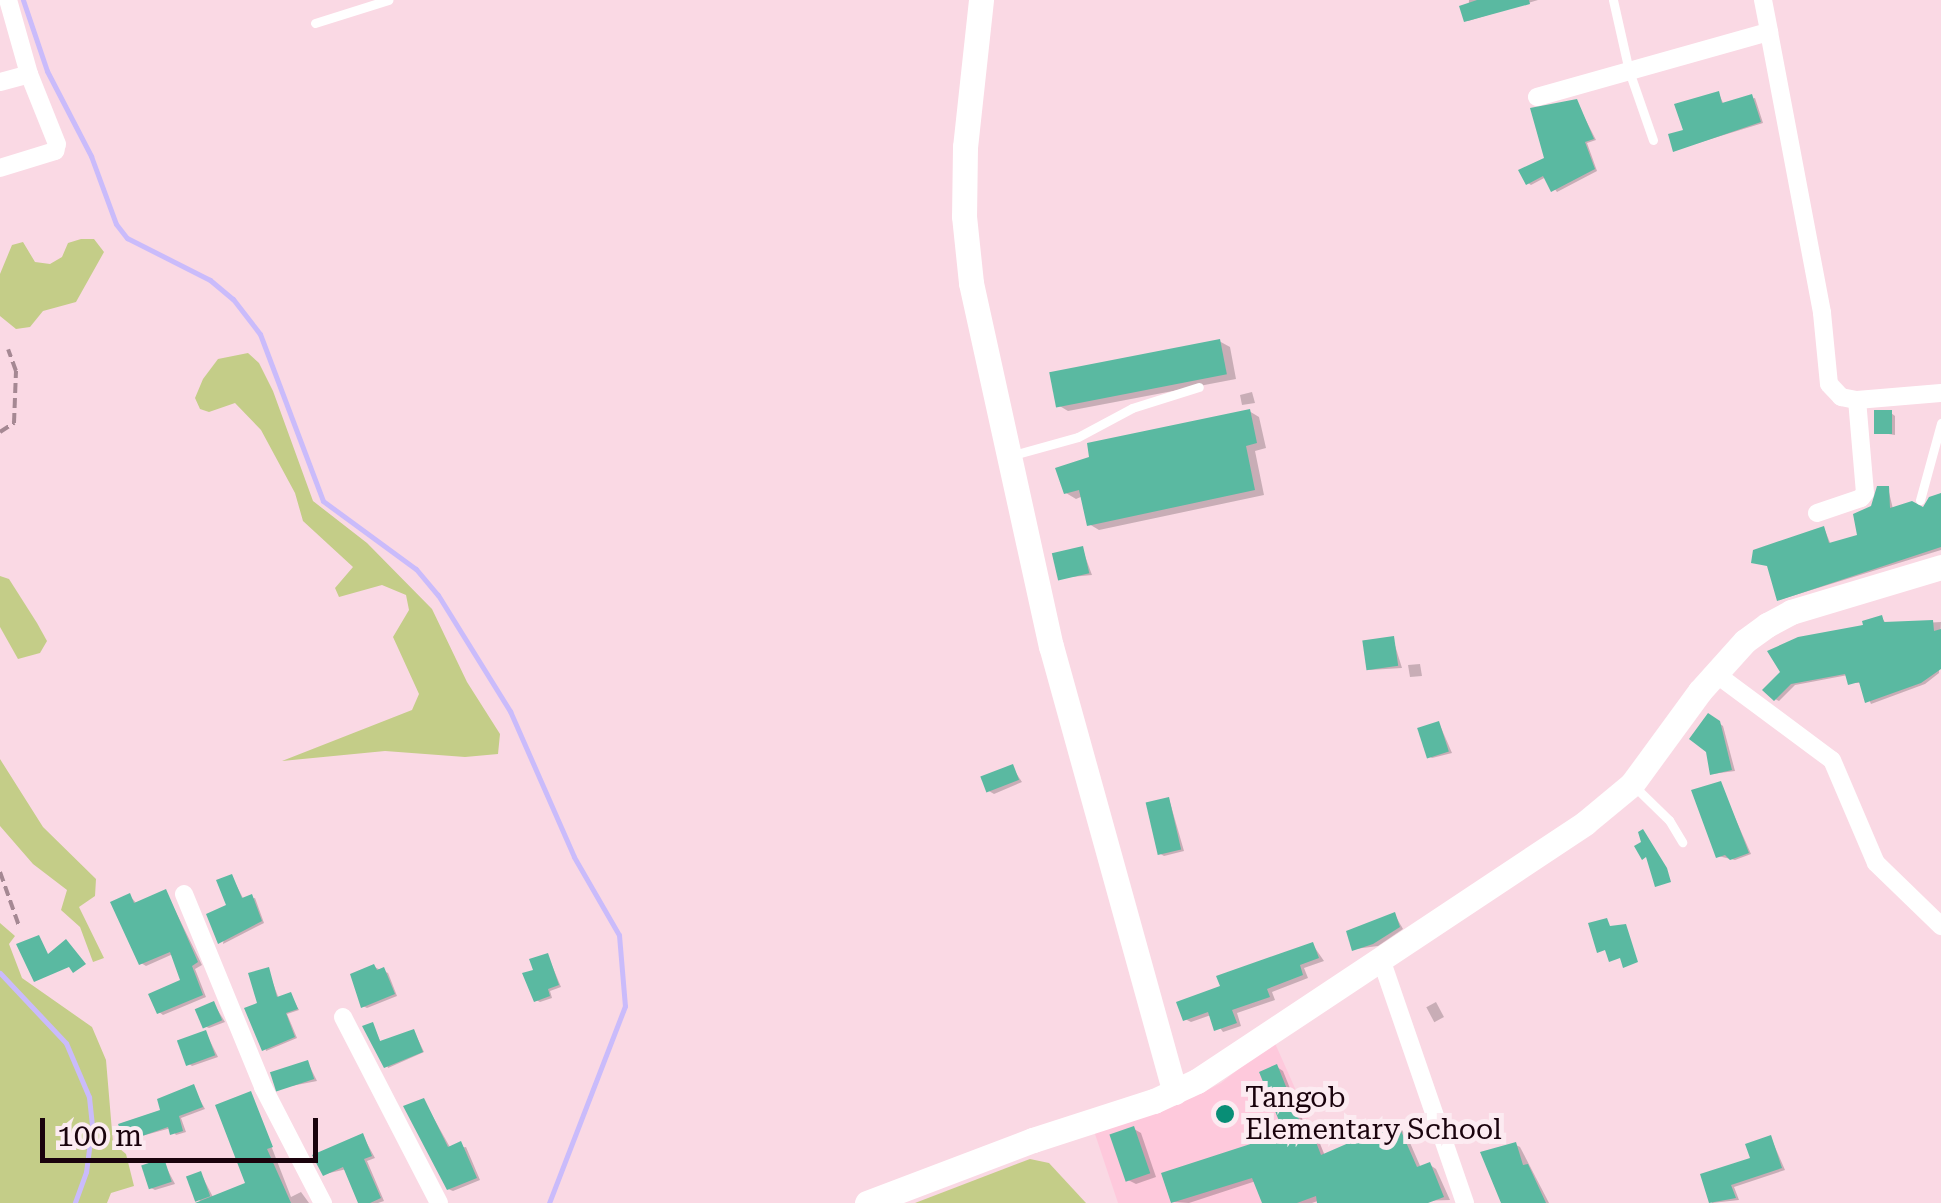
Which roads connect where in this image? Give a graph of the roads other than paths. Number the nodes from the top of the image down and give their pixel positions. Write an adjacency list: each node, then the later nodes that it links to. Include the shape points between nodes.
1 (8, 0): 9 (street)
2 (388, 0): 6 (lane)
3 (981, 0): 18 (street, via 964,216)
4 (1613, 0): 8 (lane)
5 (1763, 0): 7 (street)
6 (315, 23)
7 (1769, 32): 8 (street); 16 (street, via 1830,384 1841,397)
8 (1629, 71): 11 (street); 12 (lane)
9 (29, 74): 10 (street); 13 (street, via 56,137 55,152)
10 (0, 82)
11 (1537, 96)
12 (1653, 140)
13 (0, 168)
14 (1198, 387): 18 (lane)
15 (1941, 392): 16 (street)
16 (1857, 400): 20 (street, via 1866,493)
17 (1941, 423): 19 (lane)
18 (1006, 457): 29 (street)
19 (1920, 500)
20 (1817, 513)
21 (1941, 567): 22 (street, via 1790,612 1745,641)
22 (1716, 674): 23 (street); 26 (street, via 1832,760 1876,863)
23 (1632, 784): 24 (lane); 27 (street, via 1503,881)
24 (1682, 842)
25 (184, 894): 30 (street, via 264,1087)
26 (1941, 926)
27 (1381, 959): 29 (street); 33 (street)
28 (343, 1016): 31 (street)
29 (1174, 1092): 32 (street)
30 (323, 1203)
31 (439, 1203)
32 (868, 1203)
33 (1465, 1203)

